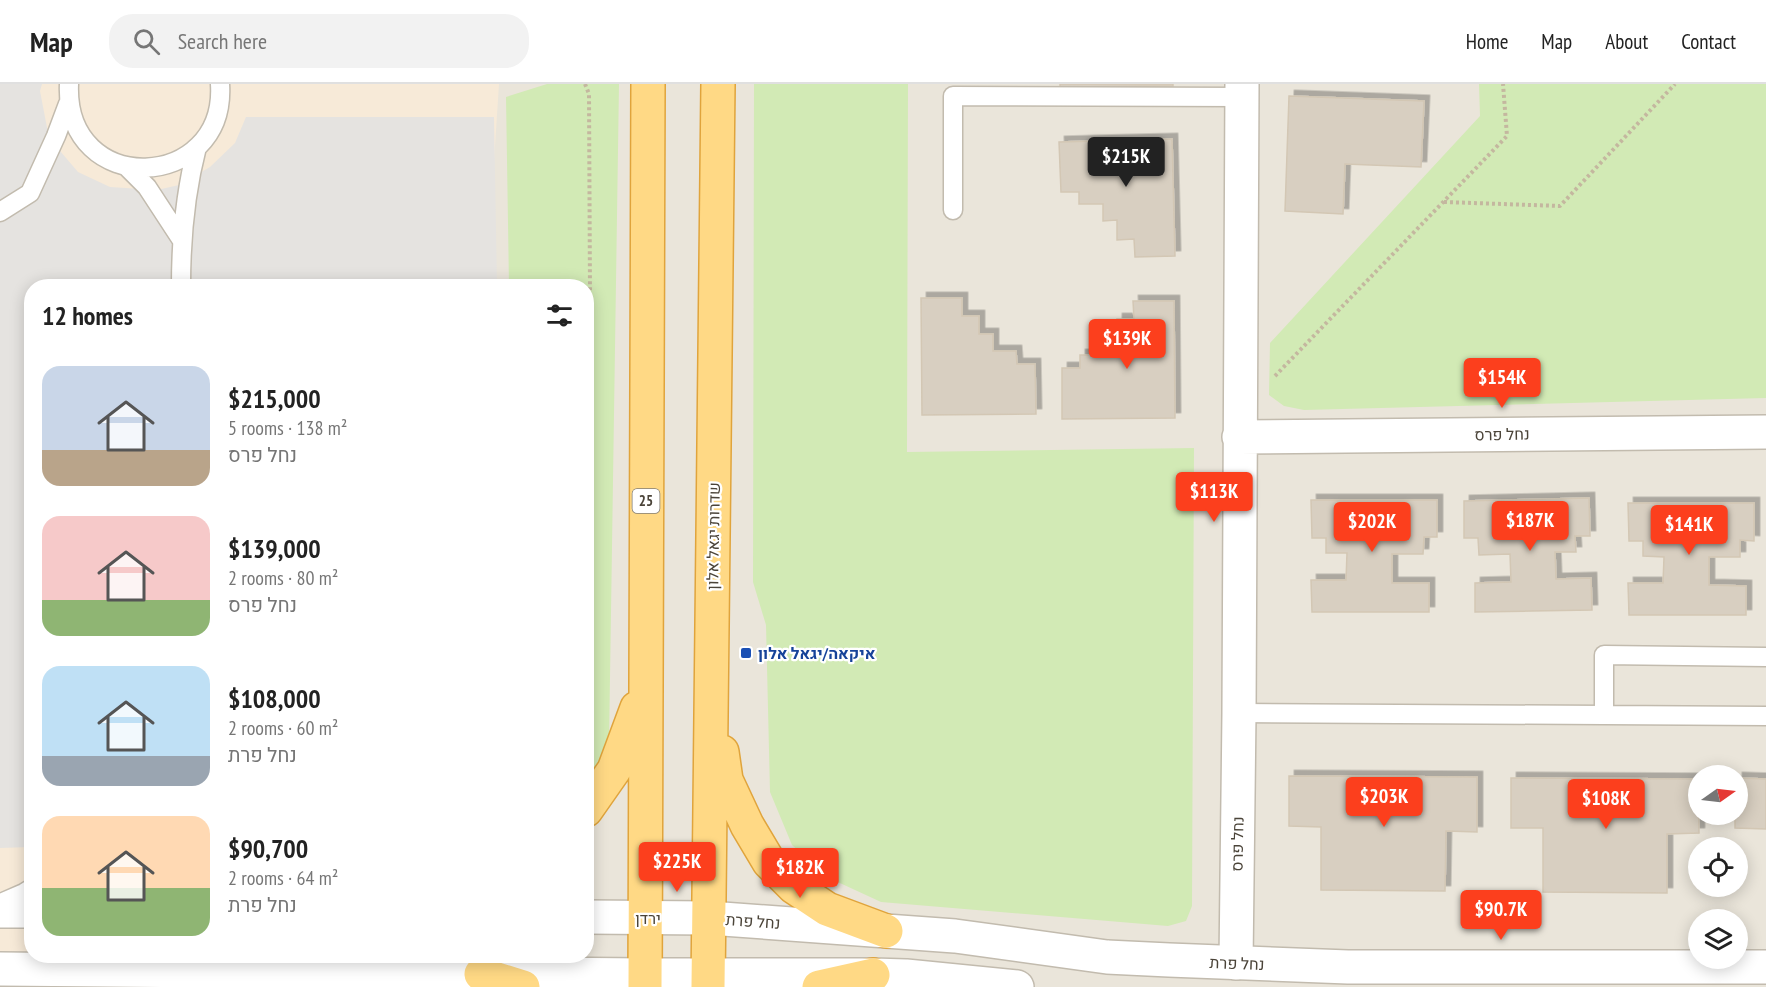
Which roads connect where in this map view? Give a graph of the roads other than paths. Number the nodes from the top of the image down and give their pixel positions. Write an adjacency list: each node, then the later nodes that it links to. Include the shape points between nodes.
1 (69, 84): 6 (lane)
2 (220, 84): 7 (lane, via 217,115)
3 (648, 84): 16 (highway, 25)
4 (718, 84): 17 (highway, שדרות יגאל אלון)
5 (1242, 90): 9 (lane, via 953,96); 13 (street, נחל פרס)
6 (68, 104): 8 (lane, via 73,121 88,144 110,161); 10 (lane, via 30,194)
7 (197, 147): 8 (lane, via 165,166); 11 (lane)
8 (127, 167): 11 (lane, via 147,187)
9 (953, 210)
10 (0, 212)
11 (181, 238): 12 (lane)
12 (181, 279)
13 (1239, 425): 14 (street, נחל פרס); 18 (street, נחל פרס)
14 (1766, 432)
15 (1766, 657): 19 (lane, via 1604,655)
16 (645, 681): 21 (highway, via 614,770); 27 (highway, 25)
17 (711, 688): 28 (highway, שדרות יגאל אלון); 29 (highway, via 726,780 769,861 794,887 827,909)
18 (1239, 713): 19 (lane); 30 (street, נחל פרס)
19 (1604, 715): 20 (lane)
20 (1766, 716)
21 (594, 799)
22 (24, 893): 23 (lane)
23 (0, 904)
24 (0, 911): 25 (street)
25 (24, 911)
26 (594, 917): 27 (street, ירדן)
27 (645, 918): 28 (street, ירדן); 37 (highway, 25)
28 (709, 918): 29 (street, נחל פרת); 38 (highway, שדרות יגאל אלון)
29 (886, 931): 30 (street, נחל פרת, via 955,936 1107,957)
30 (1236, 963): 31 (street, נחל פרת, via 1348,967)
31 (1766, 967)
32 (0, 969): 33 (street)
33 (88, 971): 34 (street)
34 (128, 971): 35 (street)
35 (481, 974): 37 (street); 39 (highway)
36 (873, 975): 38 (street); 40 (highway); 41 (street)
37 (645, 981): 38 (street)
38 (708, 981)
39 (523, 987)
40 (819, 987)
41 (1017, 987)

